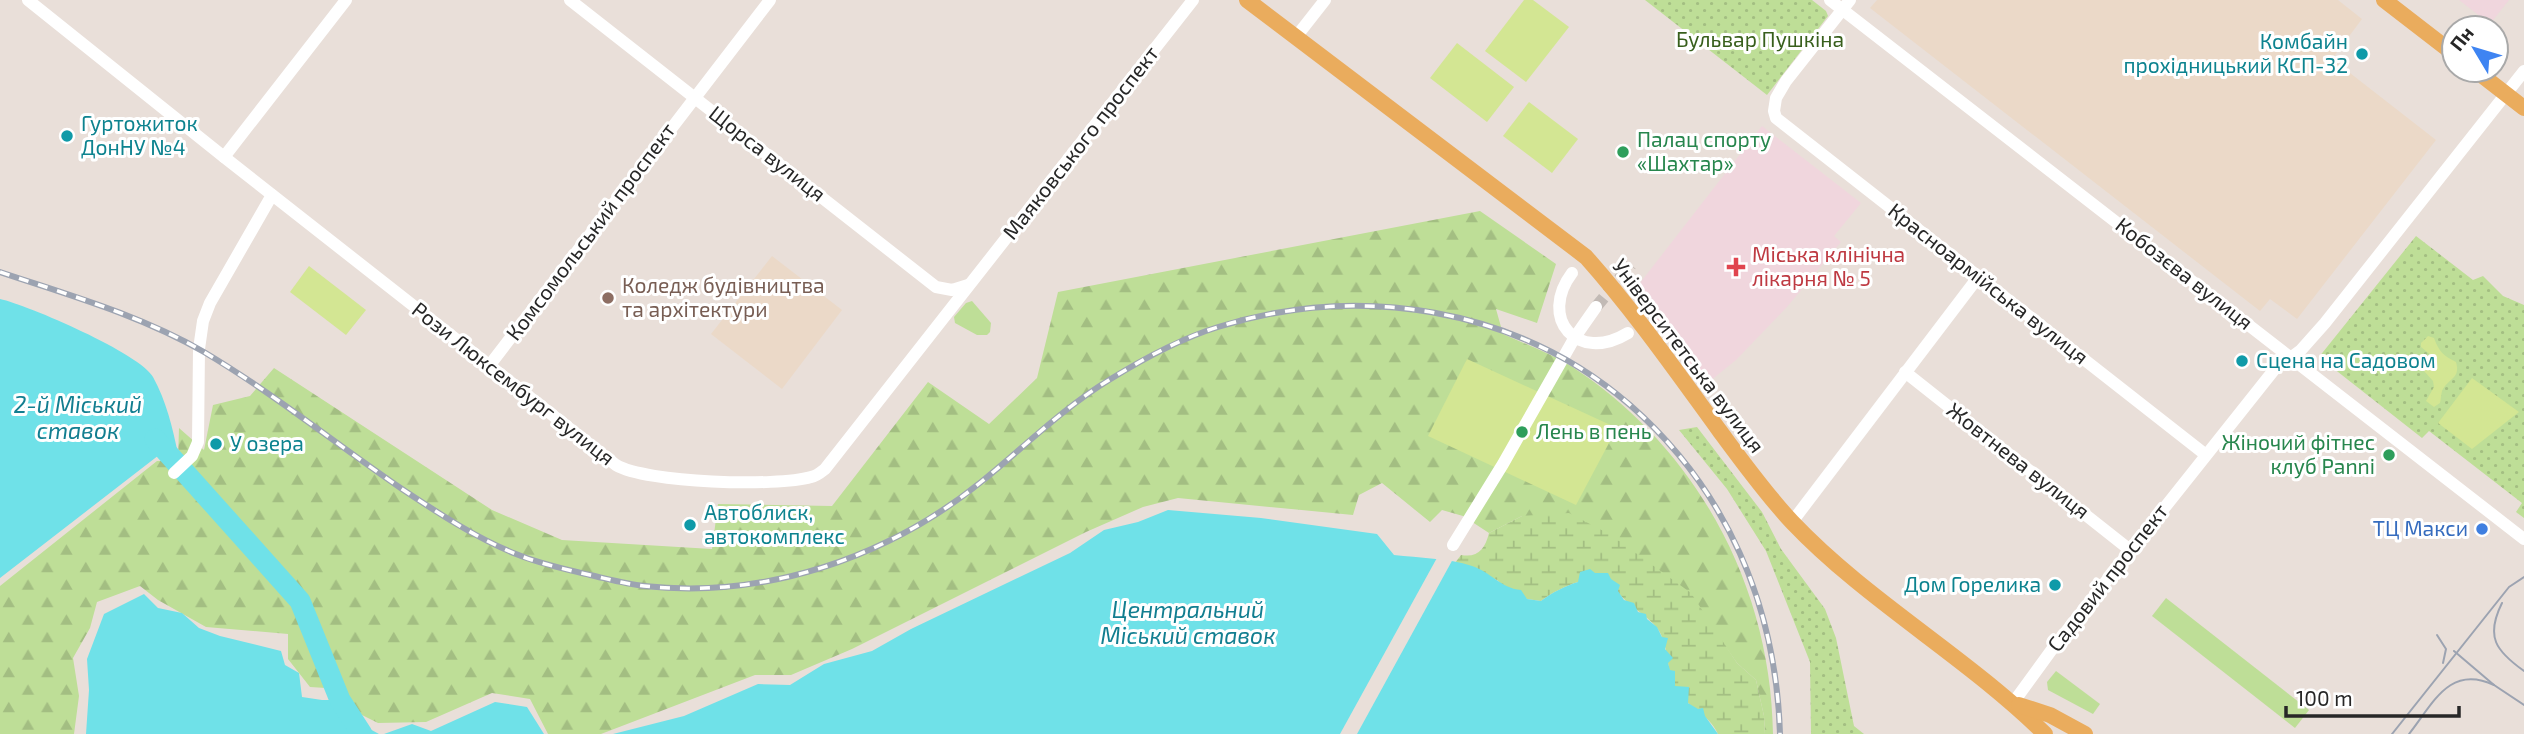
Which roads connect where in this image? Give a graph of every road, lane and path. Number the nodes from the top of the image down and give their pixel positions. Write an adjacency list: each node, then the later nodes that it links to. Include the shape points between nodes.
1 (28, 0): 18 (street, Рози Люксембург вулиця)
2 (346, 0): 18 (street)
3 (570, 0): 16 (street, Щорса вулиця)
4 (770, 0): 16 (street, Комсомольський проспект)
5 (1193, 0): 22 (street, Маяковського проспект)
6 (1247, 0): 11 (main road, Університетська вулиця)
7 (1325, 0): 11 (street)
8 (1830, 0): 10 (street, Кобозєва вулиця)
9 (2384, 0): 12 (main road)
10 (1846, 5): 21 (street, Красноармійська вулиця, via 1786,81 1776,99 1776,118); 28 (street, Кобозєва вулиця)
11 (1296, 37): 33 (main road, Університетська вулиця, via 1586,257)
12 (2440, 43)
13 (2524, 71): 15 (street, Садовий проспект)
14 (2493, 84): 15 (main road)
15 (2506, 94): 17 (main road); 28 (street, Садовий проспект, via 2325,323)
16 (694, 97): 23 (street, Щорса вулиця); 29 (street, Комсомольський проспект)
17 (2524, 108)
18 (224, 157): 19 (street, Рози Люксембург вулиця)
19 (272, 195): 29 (street, Рози Люксембург вулиця); 32 (street, via 203,321 197,380 198,442 196,451)
20 (1572, 273): 27 (street, via 1559,302 1564,326)
21 (1979, 276): 30 (street); 31 (street, Красноармійська вулиця)
22 (969, 285): 23 (street, via 952,290); 25 (street, Рози Люксембург вулиця)
23 (936, 287): 25 (street, via 946,299)
24 (1596, 307): 27 (street)
25 (945, 315): 29 (street, Рози Люксембург вулиця, via 825,469 808,478 716,480 622,468)
26 (1628, 333): 27 (street, via 1596,345)
27 (1575, 337): 35 (street)
28 (2291, 356): 31 (street, Садовий проспект, via 2274,370); 34 (street, Кобозєва вулиця)
29 (489, 366)
30 (1905, 373): 33 (street); 36 (street, Жовтнева вулиця)
31 (2206, 455): 36 (street, Садовий проспект)
32 (174, 473)
33 (1792, 522): 37 (main road, Університетська вулиця)
34 (2524, 539)
35 (1453, 545)
36 (2130, 550): 37 (street, Садовий проспект)
37 (2013, 703): 38 (main road, Університетська вулиця); 39 (main road, Університетська вулиця, via 2050,715)
38 (2045, 734)
39 (2085, 734)

